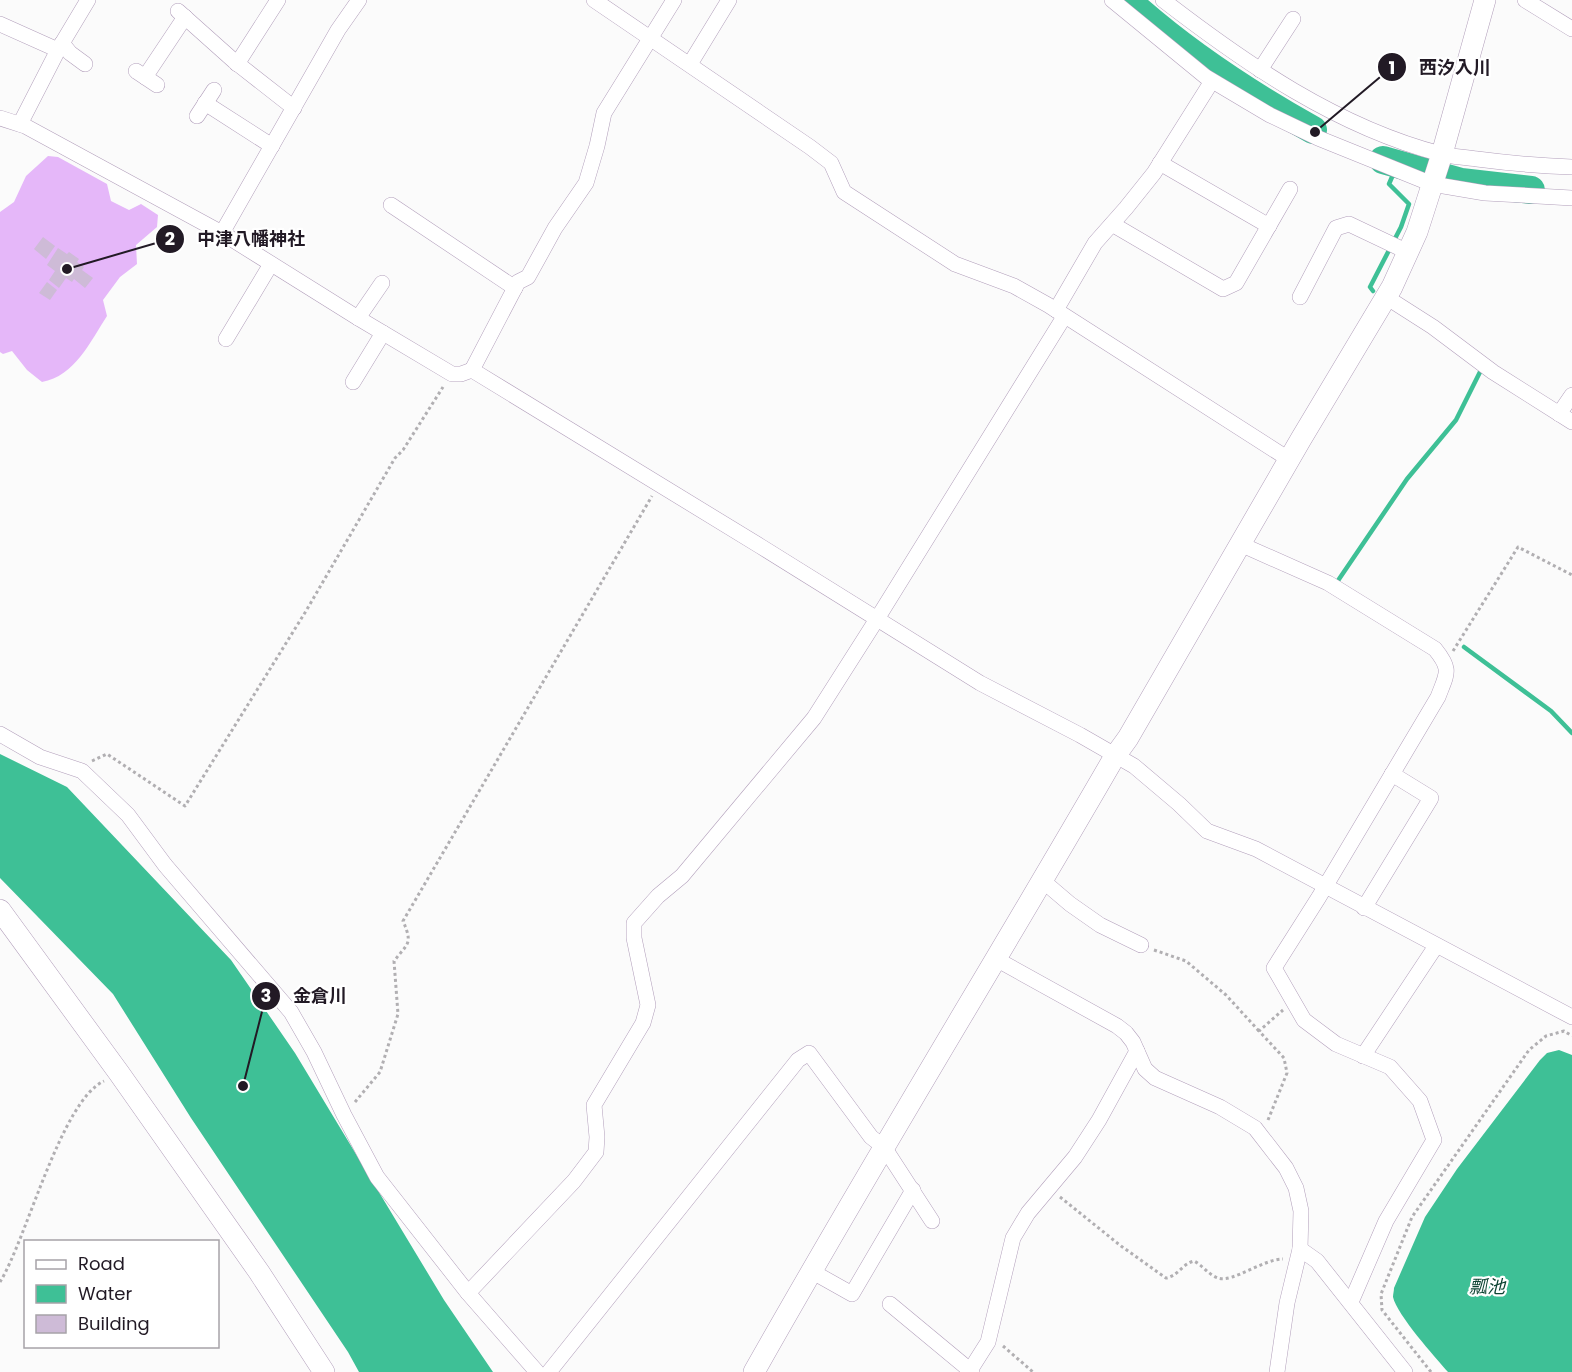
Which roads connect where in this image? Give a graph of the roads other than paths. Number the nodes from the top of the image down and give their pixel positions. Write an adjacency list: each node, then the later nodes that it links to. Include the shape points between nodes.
1 (88, 0): 15 (street)
2 (278, 0): 17 (street)
3 (359, 0): 23 (street)
4 (594, 0): 14 (street)
5 (674, 0): 14 (street)
6 (729, 0): 18 (street)
7 (1112, 0): 21 (street)
8 (1163, 0): 19 (street)
9 (1485, 0): 27 (street)
10 (1524, 0): 13 (street)
11 (1293, 19): 19 (street)
12 (0, 24): 15 (street)
13 (1572, 29)
14 (652, 38): 18 (street); 40 (street, via 604,113 586,183 528,277)
15 (60, 46): 16 (street); 25 (street)
16 (85, 64)
17 (237, 64): 20 (street, via 181,14); 23 (street)
18 (690, 64): 43 (street, via 831,163 844,192 955,264 1014,286)
19 (1260, 69): 27 (street, via 1310,100 1381,134)
20 (146, 78)
21 (1212, 81): 28 (street); 30 (street, via 1318,138)
22 (206, 103): 26 (street)
23 (294, 108): 26 (street)
24 (0, 118): 25 (street)
25 (20, 124): 36 (street)
26 (272, 146): 36 (street)
27 (1442, 154): 29 (street); 30 (street)
28 (1160, 163): 34 (street); 35 (street)
29 (1572, 167)
30 (1432, 184): 32 (street, via 1485,193); 37 (street, via 1416,232)
31 (1290, 189): 35 (street)
32 (1572, 198)
33 (391, 205): 40 (street)
34 (1112, 224): 35 (street, via 1223,289 1236,283); 43 (street, via 1095,243)
35 (1269, 226)
36 (222, 233): 38 (street)
37 (1398, 247): 41 (street, via 1349,224 1336,228); 42 (street)
38 (271, 264): 44 (street); 46 (street)
39 (382, 283): 44 (street)
40 (515, 288): 47 (street)
41 (1300, 297)
42 (1386, 297): 50 (street); 51 (street)
43 (1060, 314): 51 (street); 53 (street)
44 (358, 318): 45 (street)
45 (383, 333): 47 (street, via 452,374); 48 (street)
46 (226, 339)
47 (472, 370): 53 (street)
48 (353, 382)
49 (1572, 395): 50 (street)
50 (1565, 418)
51 (1290, 460): 52 (street)
52 (1240, 544): 55 (street); 56 (street, via 1328,583 1435,649 1445,661 1448,673 1438,697)
53 (877, 619): 55 (street, via 980,683); 72 (street, via 814,718 682,876 634,923 648,1005 643,1023 594,1105 596,1152 574,1181)
54 (0, 734): 72 (street, via 40,757 82,771 128,815 165,865 291,1012 377,1177)
55 (1115, 756): 57 (street); 58 (street, via 1134,766 1207,831 1256,849)
56 (1392, 774): 58 (street); 59 (street, via 1431,798)
57 (1043, 881): 61 (street, via 1100,925); 63 (street)
58 (1324, 887): 59 (street); 66 (street, via 1274,968 1304,1020 1336,1044)
59 (1364, 908): 62 (street)
60 (0, 910): 75 (street, via 259,1272)
61 (1141, 945)
62 (1436, 946): 64 (street); 66 (street)
63 (996, 958): 65 (street, via 1117,1026); 67 (street)
64 (1572, 1017)
65 (1137, 1051): 70 (street, via 1145,1069 1155,1078 1220,1107 1262,1135 1296,1188 1301,1211); 79 (street, via 1075,1157 1028,1213 1013,1238 988,1342)
66 (1363, 1056): 73 (street, via 1390,1067 1420,1101 1434,1140 1386,1221)
67 (884, 1147): 68 (street); 71 (street); 77 (street, via 871,1137 809,1053 798,1060)
68 (913, 1190): 69 (street); 71 (street, via 852,1294)
69 (932, 1221)
70 (1299, 1254): 73 (street, via 1317,1261); 80 (street)
71 (811, 1271): 78 (street)
72 (468, 1293): 76 (street)
73 (1351, 1302): 81 (street)
74 (890, 1304): 79 (street)
75 (324, 1372)
76 (537, 1372)
77 (549, 1372)
78 (754, 1372)
79 (970, 1372)
80 (1277, 1372)
81 (1405, 1372)

